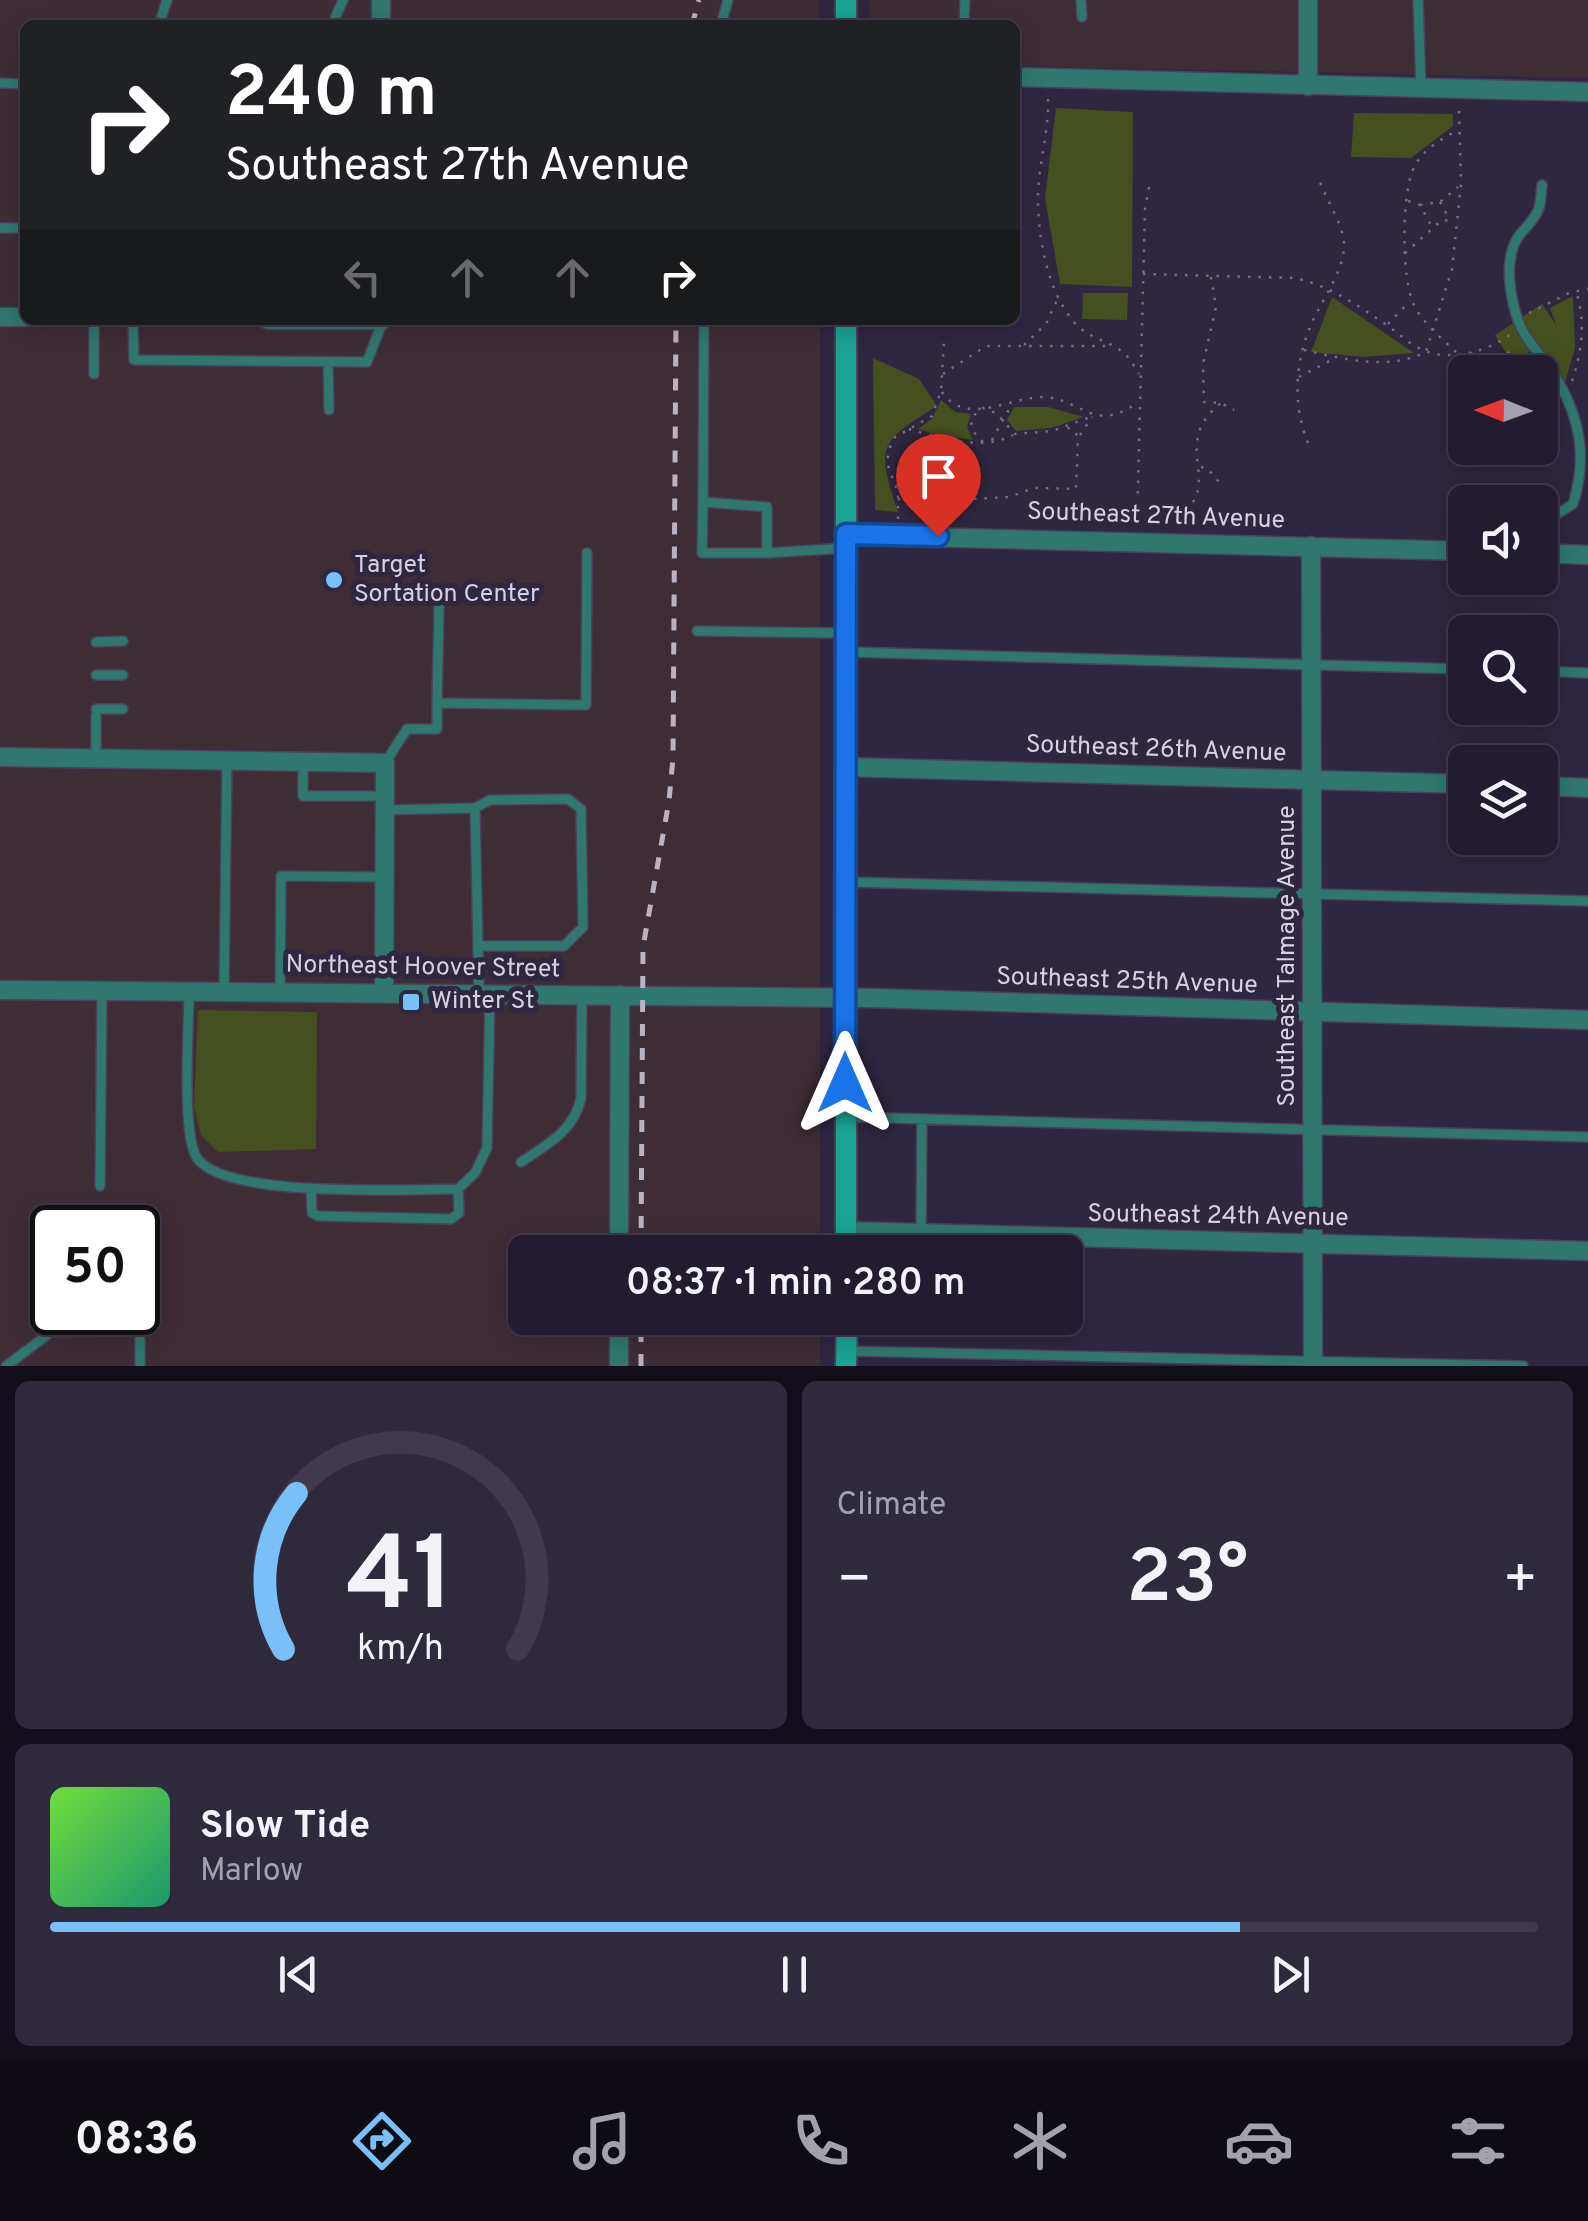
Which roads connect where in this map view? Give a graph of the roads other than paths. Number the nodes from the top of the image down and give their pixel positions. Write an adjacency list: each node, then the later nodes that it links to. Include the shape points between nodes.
1 (1082, 0): 4 (lane)
2 (1308, 0): 6 (street)
3 (1418, 0): 7 (lane)
4 (1082, 18)
5 (1020, 77): 6 (street)
6 (1308, 86): 7 (street)
7 (1421, 88): 8 (street)
8 (1588, 92)
9 (1542, 185): 19 (lane, via 1533,221 1510,258 1510,288 1517,322 1555,376 1582,443 1573,504)
10 (94, 325): 16 (lane)
11 (133, 325): 15 (lane, via 134,360)
12 (381, 325): 15 (lane, via 367,362)
13 (704, 325): 18 (lane)
14 (846, 325): 20 (main road)
15 (328, 362): 17 (lane)
16 (94, 374)
17 (329, 410)
18 (703, 502): 24 (lane, via 767,507); 24 (lane, via 702,553)
19 (1558, 513)
20 (846, 542): 21 (street, Southeast 27th Avenue, via 898,535); 24 (lane); 31 (main road)
21 (1311, 546): 22 (street, Southeast 27th Avenue); 32 (street, Southeast Talmage Avenue)
22 (1448, 550)
23 (587, 553): 38 (lane, via 586,705)
24 (767, 553)
25 (1558, 554): 26 (street)
26 (1588, 555)
27 (438, 607): 38 (lane)
28 (696, 632): 31 (lane)
29 (122, 641): 30 (lane)
30 (96, 642)
31 (846, 643): 32 (lane); 45 (main road)
32 (1311, 664): 33 (lane); 46 (street, Southeast Talmage Avenue)
33 (1448, 668)
34 (1558, 672): 35 (lane)
35 (1588, 673)
36 (96, 674): 37 (lane)
37 (122, 675)
38 (437, 703): 44 (lane, via 438,729 407,730)
39 (123, 709): 41 (lane, via 96,712)
40 (0, 757): 41 (street)
41 (96, 758): 42 (street)
42 (227, 760): 43 (street); 60 (lane)
43 (303, 762): 44 (street); 50 (lane, via 302,796)
44 (385, 763): 50 (street)
45 (846, 767): 46 (street, Southeast 26th Avenue); 53 (main road)
46 (1312, 780): 47 (street, Southeast 26th Avenue); 54 (street, Southeast Talmage Avenue)
47 (1448, 784)
48 (1558, 787): 49 (street)
49 (1588, 788)
50 (384, 803): 51 (lane); 52 (street)
51 (475, 808): 56 (lane); 56 (lane, via 490,800 568,799 581,809 583,927 564,946)
52 (384, 877): 61 (lane, via 281,876); 62 (street)
53 (846, 882): 54 (lane); 66 (main road)
54 (1312, 896): 55 (lane); 67 (street, Southeast Talmage Avenue)
55 (1588, 901)
56 (479, 946): 63 (lane)
57 (0, 990): 58 (street, Northeast Hoover Street)
58 (102, 991): 59 (street, Northeast Hoover Street); 74 (lane)
59 (189, 991): 60 (street, Northeast Hoover Street); 75 (lane, via 189,1136 198,1160 232,1180)
60 (224, 992): 61 (street, Northeast Hoover Street)
61 (280, 992): 62 (street, Northeast Hoover Street)
62 (384, 992): 63 (street, Northeast Hoover Street)
63 (484, 994): 64 (street, Northeast Hoover Street); 76 (lane, via 487,1148)
64 (582, 994): 65 (street, Northeast Hoover Street); 73 (lane, via 578,1115)
65 (620, 995): 66 (street, Northeast Hoover Street); 77 (street)
66 (845, 998): 67 (street, Southeast 25th Avenue); 69 (main road)
67 (1313, 1013): 68 (street, Southeast 25th Avenue); 71 (street, Southeast Talmage Avenue)
68 (1588, 1020)
69 (845, 1117): 70 (lane); 78 (main road)
70 (922, 1119): 71 (lane); 79 (lane)
71 (1314, 1130): 72 (lane); 81 (street, Southeast Talmage Avenue)
72 (1588, 1137)
73 (522, 1162)
74 (100, 1186)
75 (311, 1188): 76 (lane); 76 (lane, via 312,1213 318,1216 451,1219 459,1213)
76 (458, 1189)
77 (619, 1235)
78 (846, 1235)
79 (921, 1235)
80 (1083, 1239): 81 (street, Southeast 24th Avenue)
81 (1314, 1244): 82 (street, Southeast 24th Avenue); 85 (street, Southeast Talmage Avenue)
82 (1588, 1251)
83 (619, 1335): 88 (street)
84 (846, 1358): 85 (lane)
85 (1313, 1364): 89 (lane)
86 (6, 1366): 87 (lane, via 51,1332 140,1330)
87 (140, 1366)
88 (619, 1366)
89 (1523, 1366)

